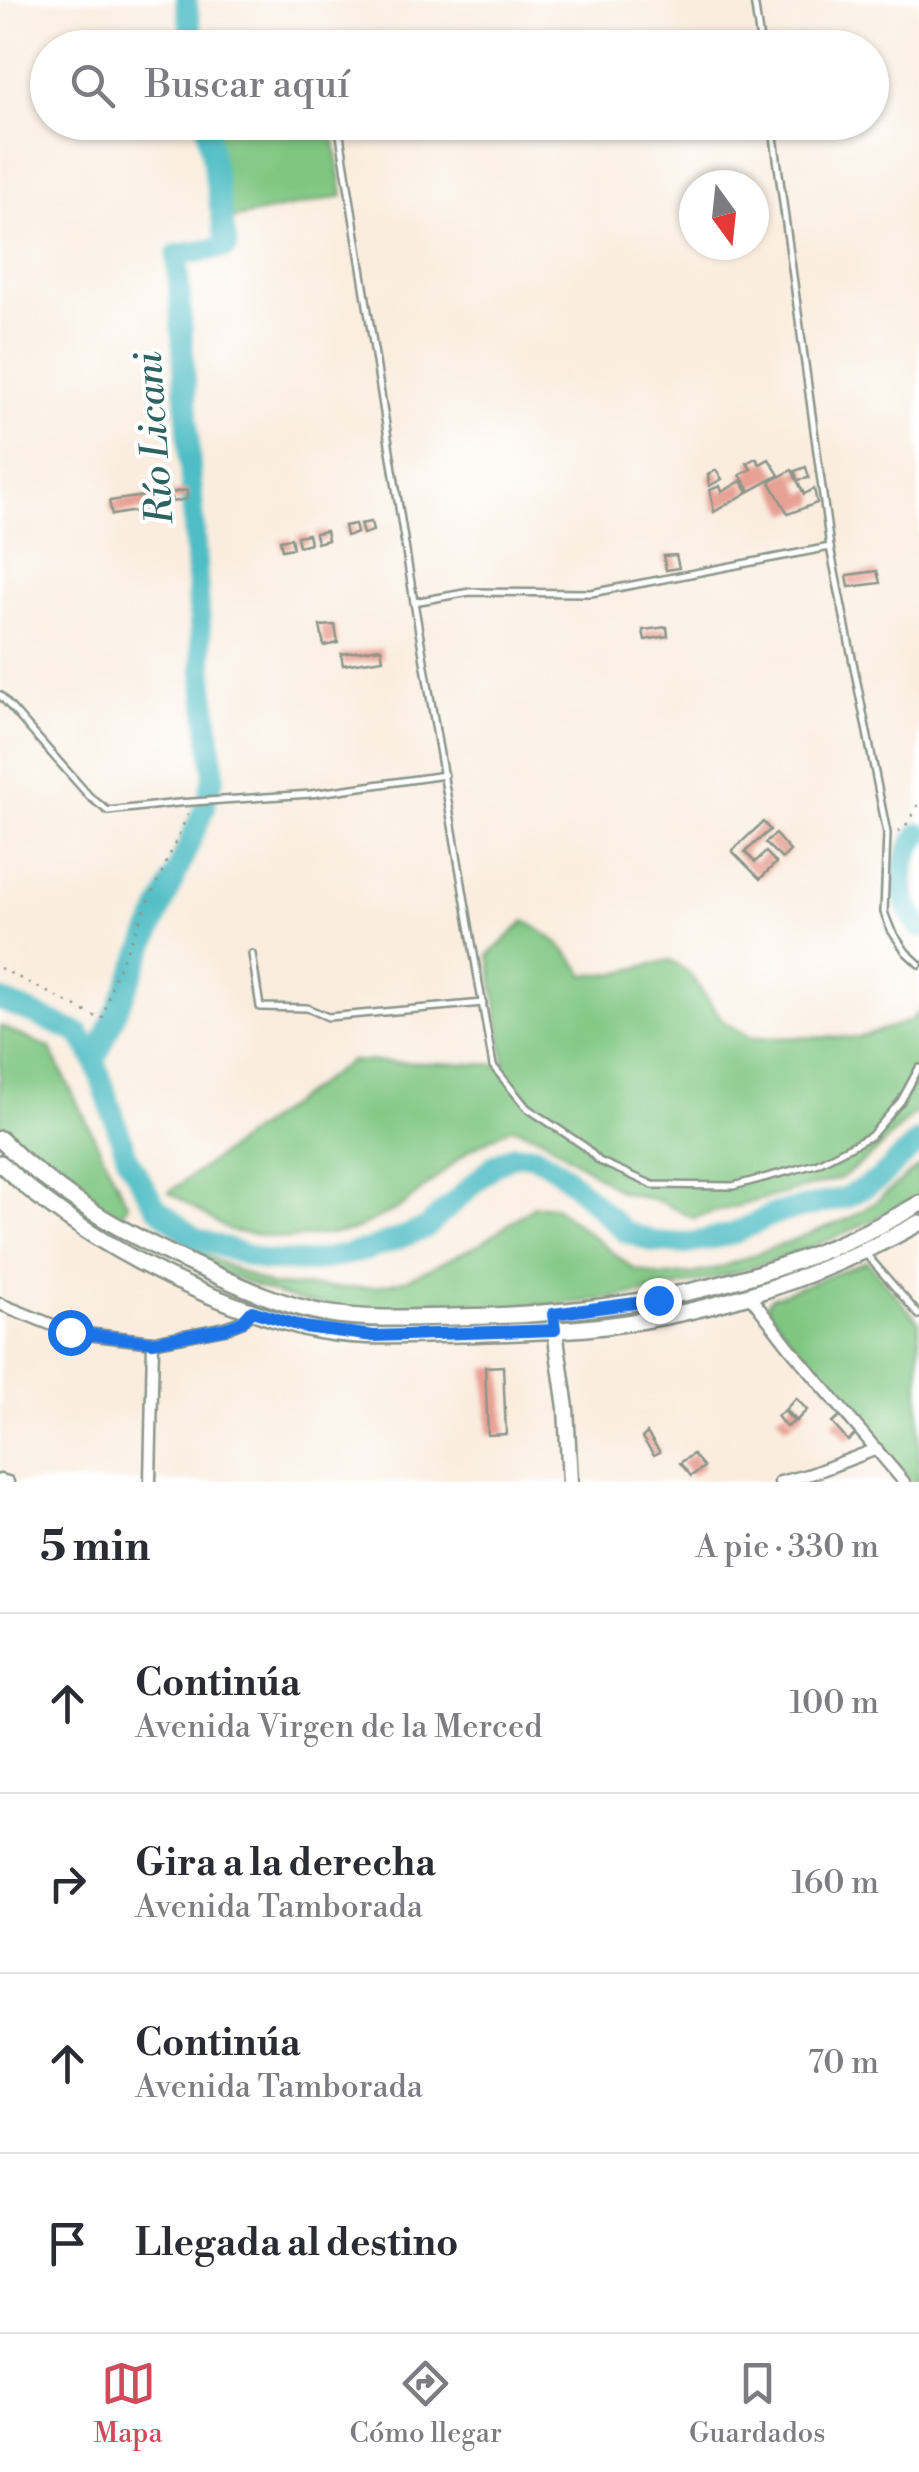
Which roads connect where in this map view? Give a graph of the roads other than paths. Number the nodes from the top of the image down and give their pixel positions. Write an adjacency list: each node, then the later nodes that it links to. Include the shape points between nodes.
1 (754, 0): 2 (lane)
2 (758, 30)
3 (341, 140): 6 (lane)
4 (774, 140): 5 (lane)
5 (830, 547): 6 (lane, via 591,592 470,592); 10 (lane, via 887,833 884,912)
6 (414, 602): 8 (lane)
7 (0, 695): 8 (lane, via 108,811)
8 (445, 775): 11 (lane)
9 (252, 954): 11 (lane, via 260,1007 307,1008 328,1017)
10 (919, 964)
11 (483, 1003): 12 (lane, via 493,1066 526,1108 599,1161 653,1185 733,1186 816,1164 871,1136)
12 (919, 1068)
13 (0, 1140): 22 (main road, via 110,1225 289,1304 355,1317)
14 (0, 1162): 20 (main road, via 102,1240)
15 (919, 1204): 22 (main road, via 752,1276)
16 (919, 1223): 17 (main road)
17 (863, 1251): 18 (main road); 21 (lane)
18 (749, 1295): 22 (main road, via 646,1319); 24 (street)
19 (0, 1304): 23 (street, via 70,1332)
20 (252, 1311): 22 (main road, via 304,1327 374,1336); 23 (street, via 226,1328)
21 (919, 1315)
22 (554, 1322): 28 (street)
23 (153, 1342): 27 (street)
24 (877, 1448): 29 (street); 30 (street)
25 (0, 1480): 26 (street)
26 (8, 1482)
27 (150, 1482)
28 (570, 1482)
29 (780, 1482)
30 (904, 1482)

